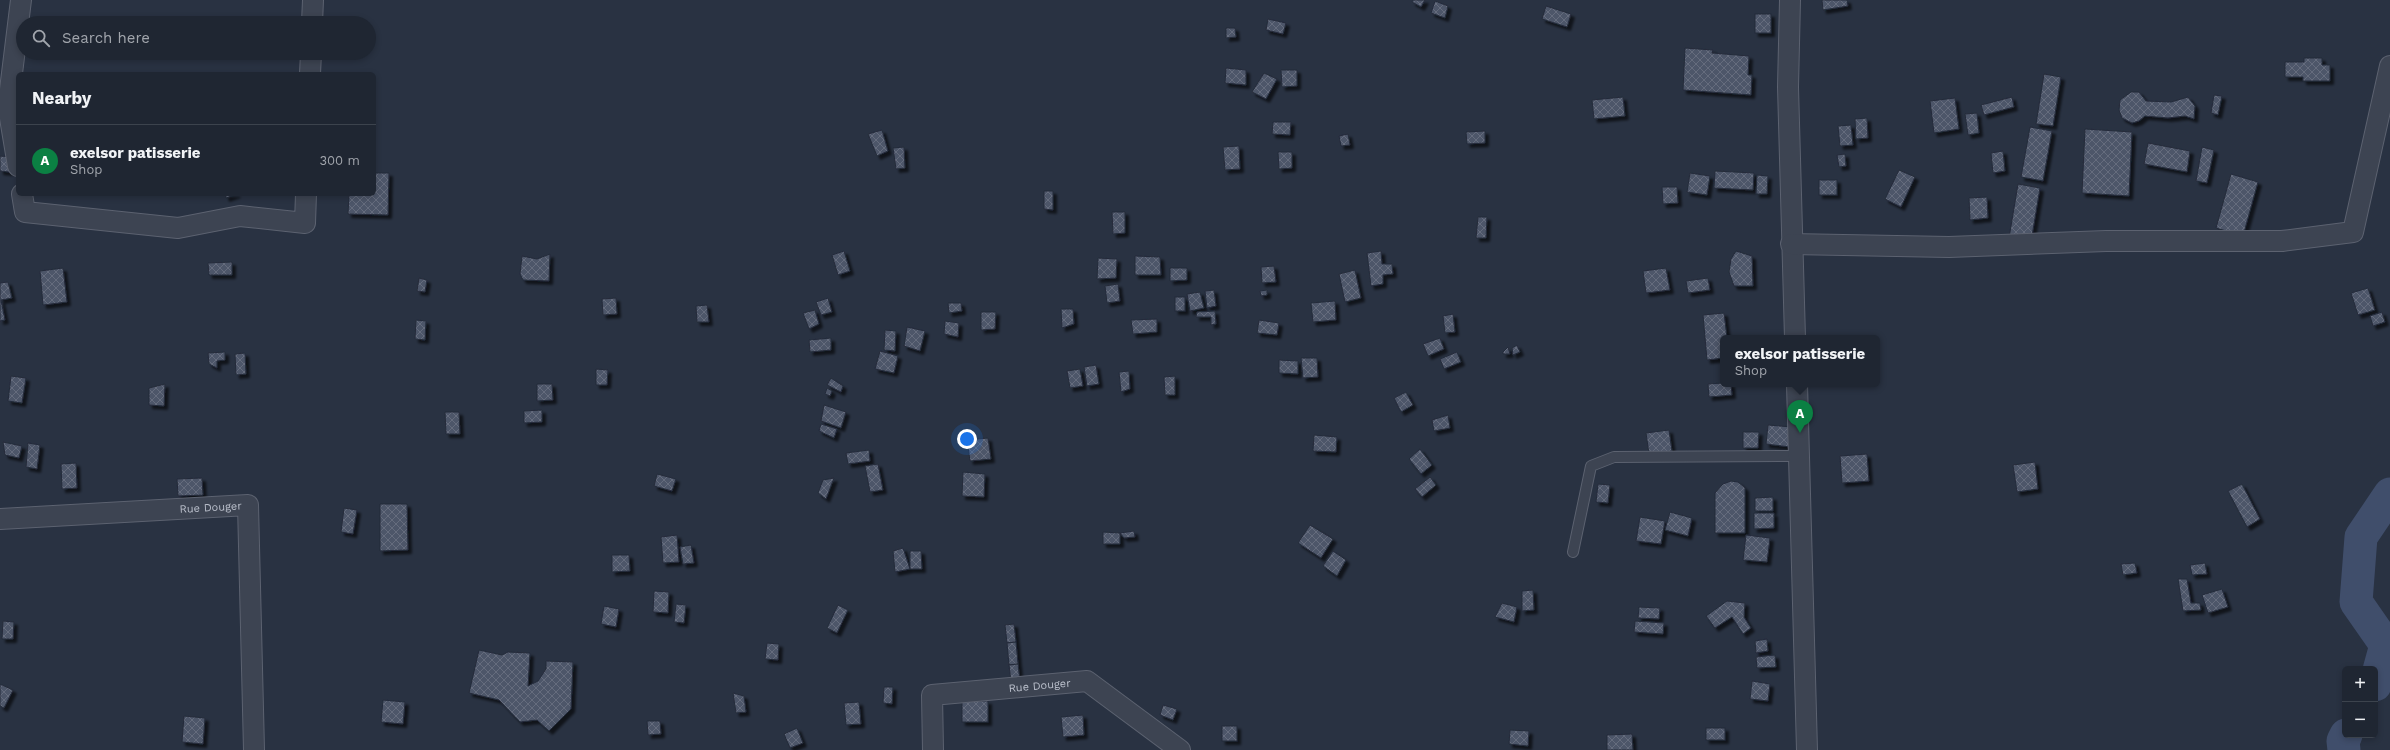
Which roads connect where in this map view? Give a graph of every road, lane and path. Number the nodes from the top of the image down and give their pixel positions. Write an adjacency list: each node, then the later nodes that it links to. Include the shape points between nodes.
1 (21, 0): 4 (street)
2 (313, 0): 5 (street)
3 (1790, 0): 13 (street, via 1788,87)
4 (19, 16)
5 (312, 16)
6 (16, 41): 10 (street, via 8,106)
7 (311, 60): 9 (street)
8 (2390, 66): 13 (street, via 2353,232 2282,241 2106,240 1949,246)
9 (310, 72)
10 (16, 154)
11 (22, 196): 12 (street, via 25,212 178,228 240,216 304,223)
12 (306, 196)
13 (1791, 244): 14 (street)
14 (1795, 335)
15 (1797, 387): 16 (street)
16 (1800, 456): 18 (lane, via 1614,457 1591,466); 22 (street)
17 (0, 519): 19 (street, Rue Douger, via 248,505)
18 (1573, 552)
19 (254, 750)
20 (933, 750): 21 (street, Rue Douger, via 932,695 1087,681)
21 (1180, 750)
22 (1807, 750)

